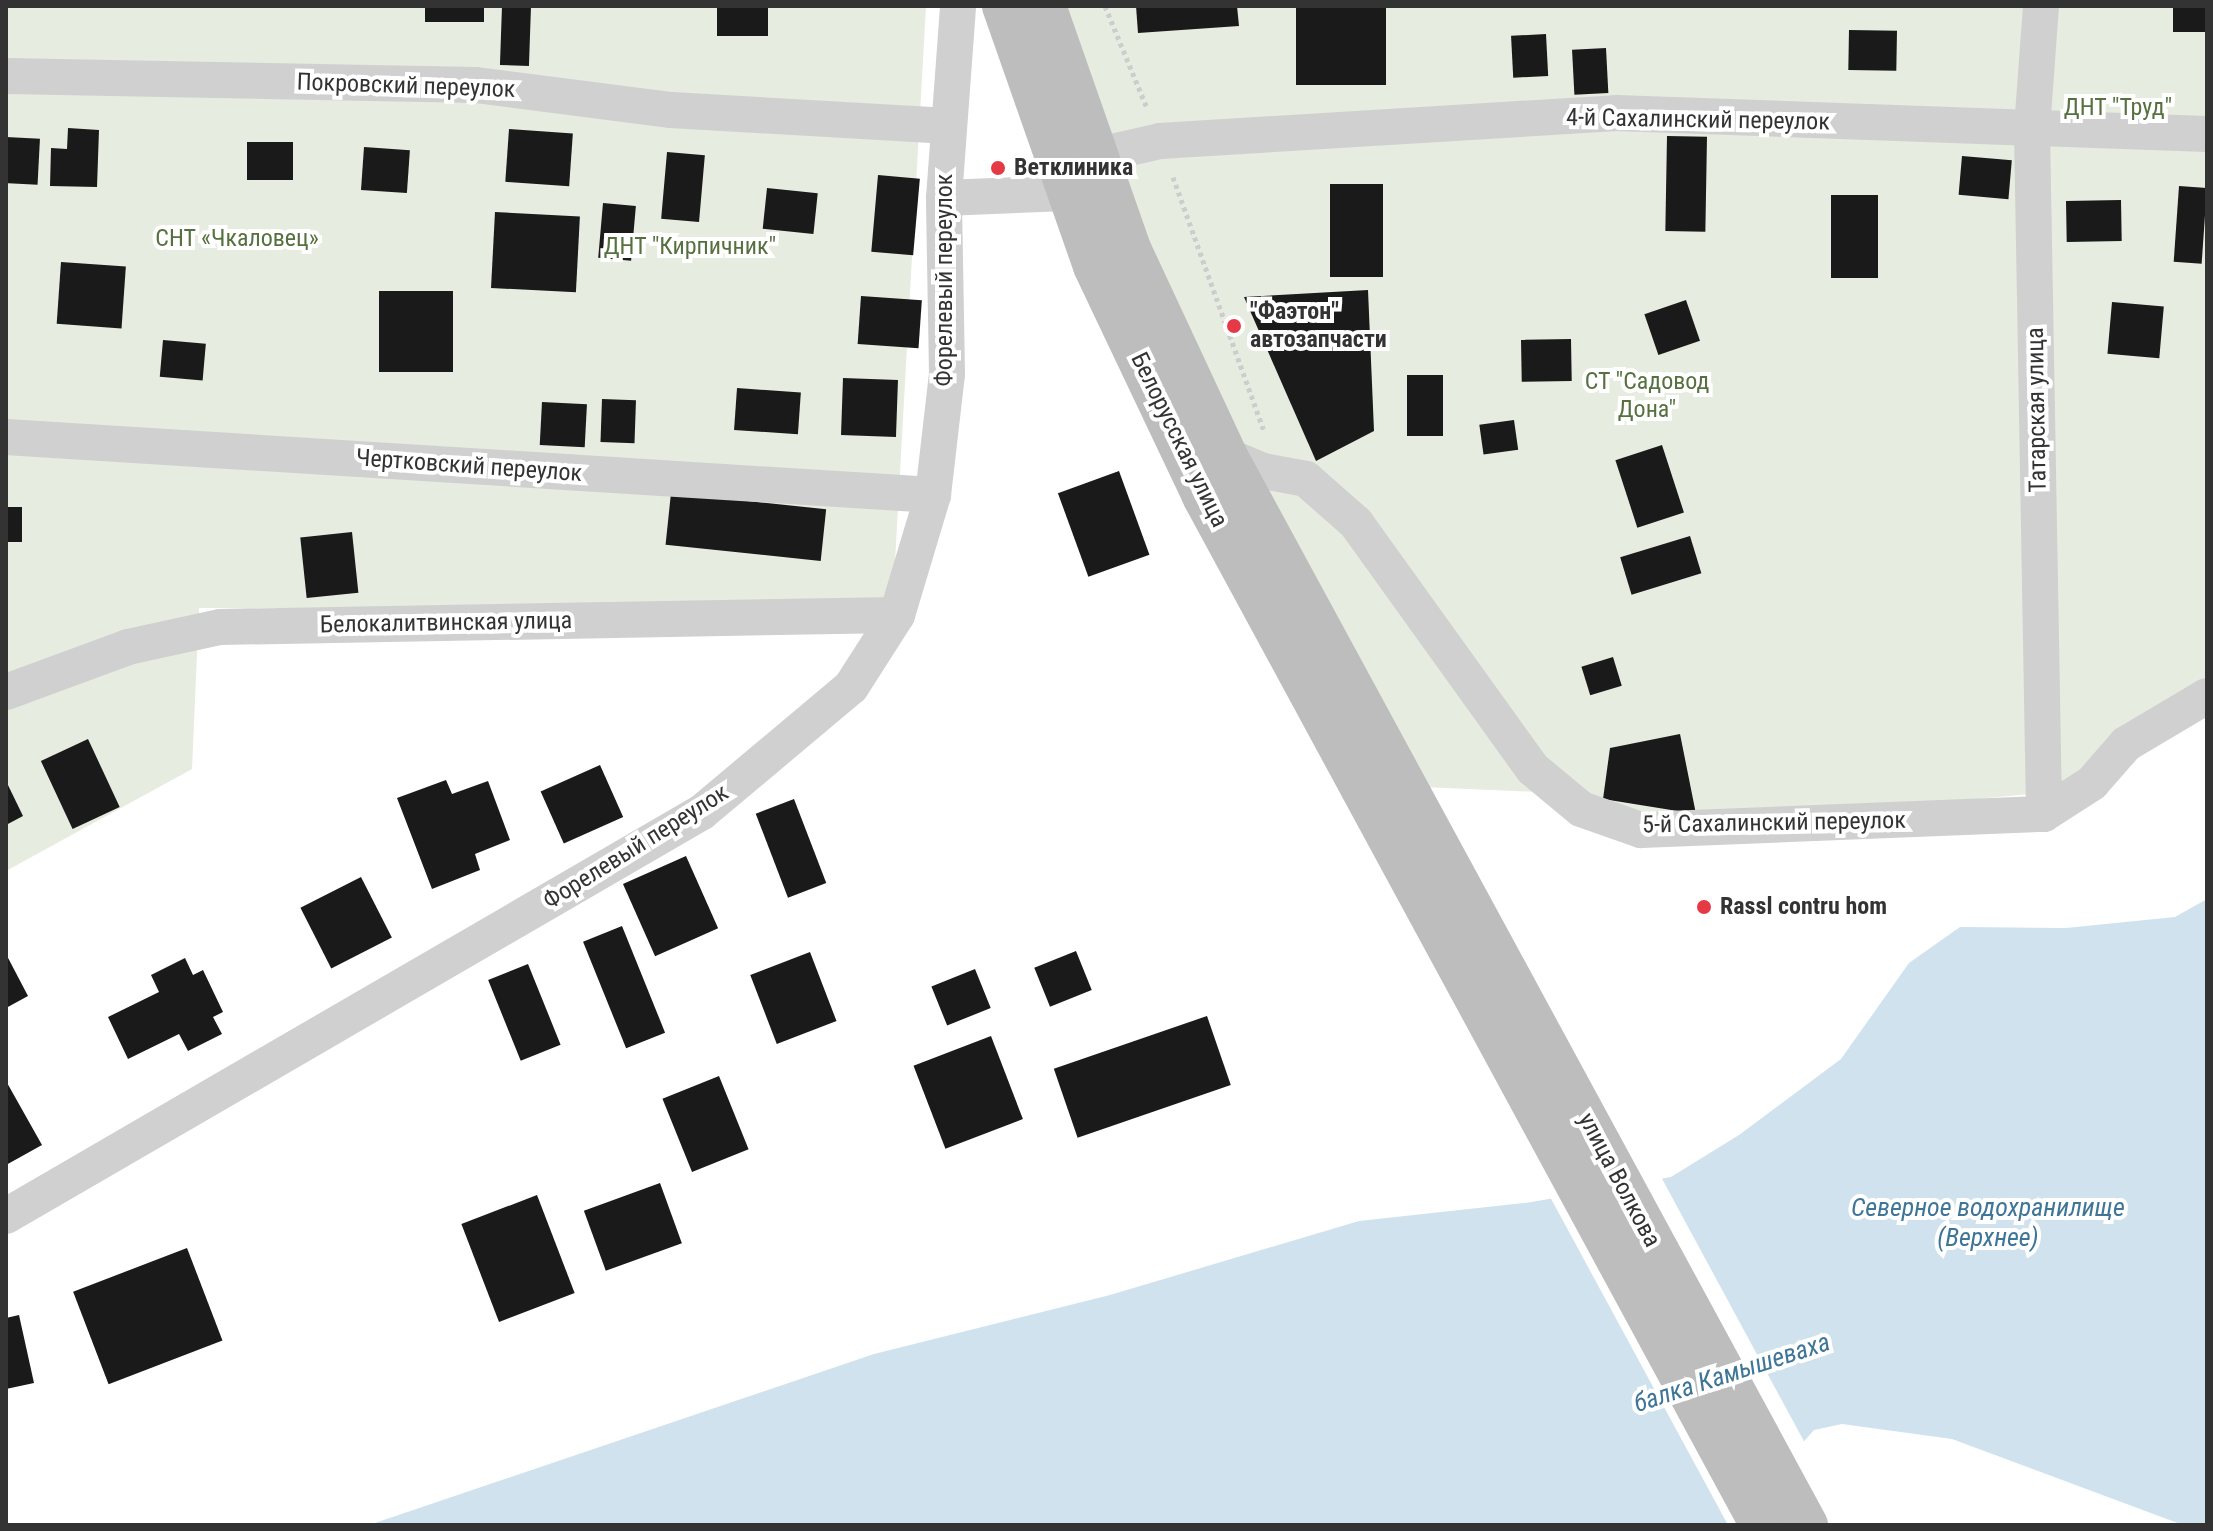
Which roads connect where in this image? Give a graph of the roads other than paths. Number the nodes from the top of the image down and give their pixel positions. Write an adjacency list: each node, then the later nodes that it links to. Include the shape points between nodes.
1 (958, 6): 6 (street, Форелевый переулок)
2 (1004, 6): 10 (main road, Белорусская улица)
3 (1044, 6): 9 (main road, Белорусская улица)
4 (2041, 6): 7 (street, Татарская улица)
5 (6, 76): 6 (street, Покровский переулок, via 476,85 671,110)
6 (949, 126): 11 (street, Форелевый переулок)
7 (2032, 130): 8 (street, 4-й Сахалинский переулок); 9 (street, 4-й Сахалинский переулок, via 1616,113 1160,141); 18 (street, Татарская улица)
8 (2207, 134)
9 (1094, 156): 13 (main road, Белорусская улица, via 1130,251)
10 (1067, 193): 11 (street); 19 (main road, Белорусская улица, via 1095,266 1204,496)
11 (944, 198): 14 (street, Форелевый переулок, via 947,374)
12 (6, 437): 14 (street, Чертковский переулок)
13 (1225, 455): 18 (street, 5-й Сахалинский переулок, via 1306,479 1356,523 1533,769 1581,809 1641,830); 19 (main road, Белорусская улица)
14 (933, 495): 15 (street, Форелевый переулок)
15 (897, 615): 16 (street, Белокалитвинская улица, via 220,627 128,647); 20 (street, Форелевый переулок, via 851,687 702,812)
16 (6, 692)
17 (2207, 696): 18 (street, via 2126,744 2092,783)
18 (2044, 814)
19 (1415, 845): 21 (main road, улица Волкова); 22 (main road, улица Волкова)
20 (6, 1216)
21 (1762, 1525)
22 (1806, 1525)

